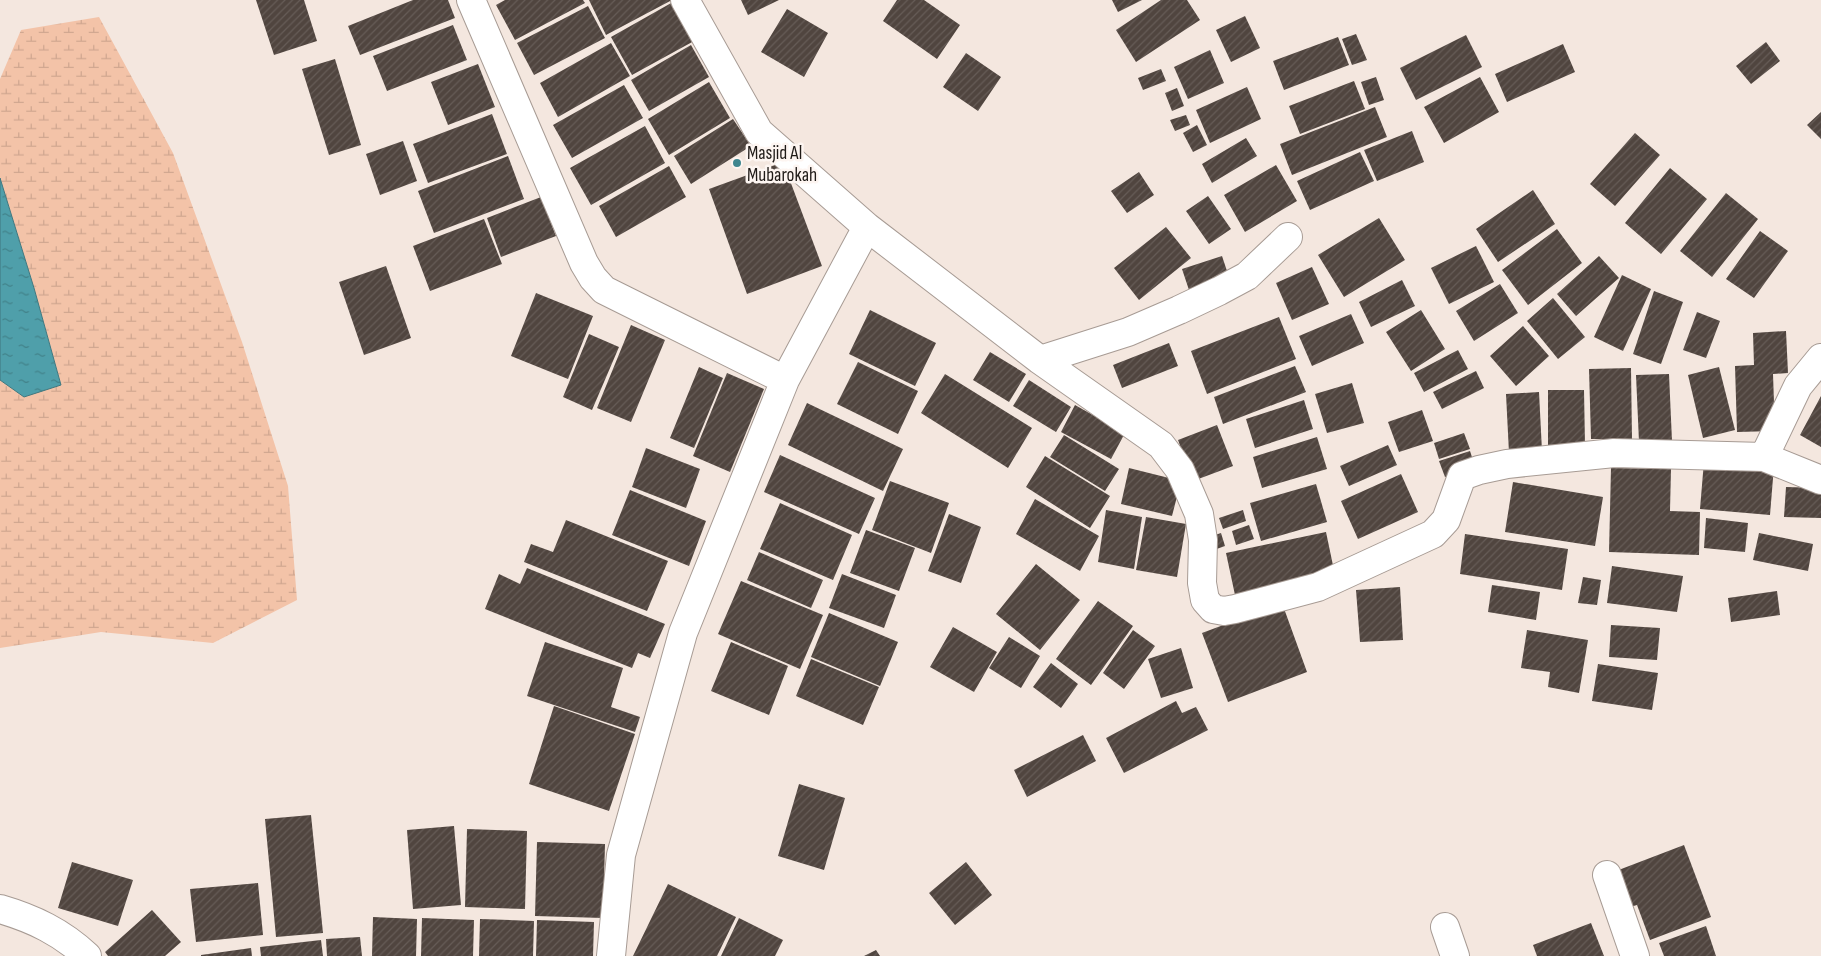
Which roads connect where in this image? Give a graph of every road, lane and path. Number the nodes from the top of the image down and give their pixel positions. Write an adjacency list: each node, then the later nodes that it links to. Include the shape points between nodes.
1 (470, 0): 7 (street, via 593,278 604,290)
2 (685, 0): 3 (street, via 758,132)
3 (867, 227): 6 (street); 7 (street)
4 (1288, 237): 6 (street, via 1246,276 1219,291 1128,332)
5 (1821, 358): 8 (street, via 1798,386)
6 (1040, 360): 8 (street, via 1161,445 1180,470 1199,514 1205,600 1213,609 1224,611 1318,587 1433,534 1446,520 1462,476 1480,470 1506,464 1614,453)
7 (786, 380): 14 (street, via 683,633 621,855)
8 (1764, 457): 9 (street)
9 (1821, 480)
10 (1607, 875): 16 (street)
11 (0, 909): 13 (street, via 25,916 70,940)
12 (1445, 927): 15 (street)
13 (87, 956)
14 (611, 956)
15 (1455, 956)
16 (1635, 956)

